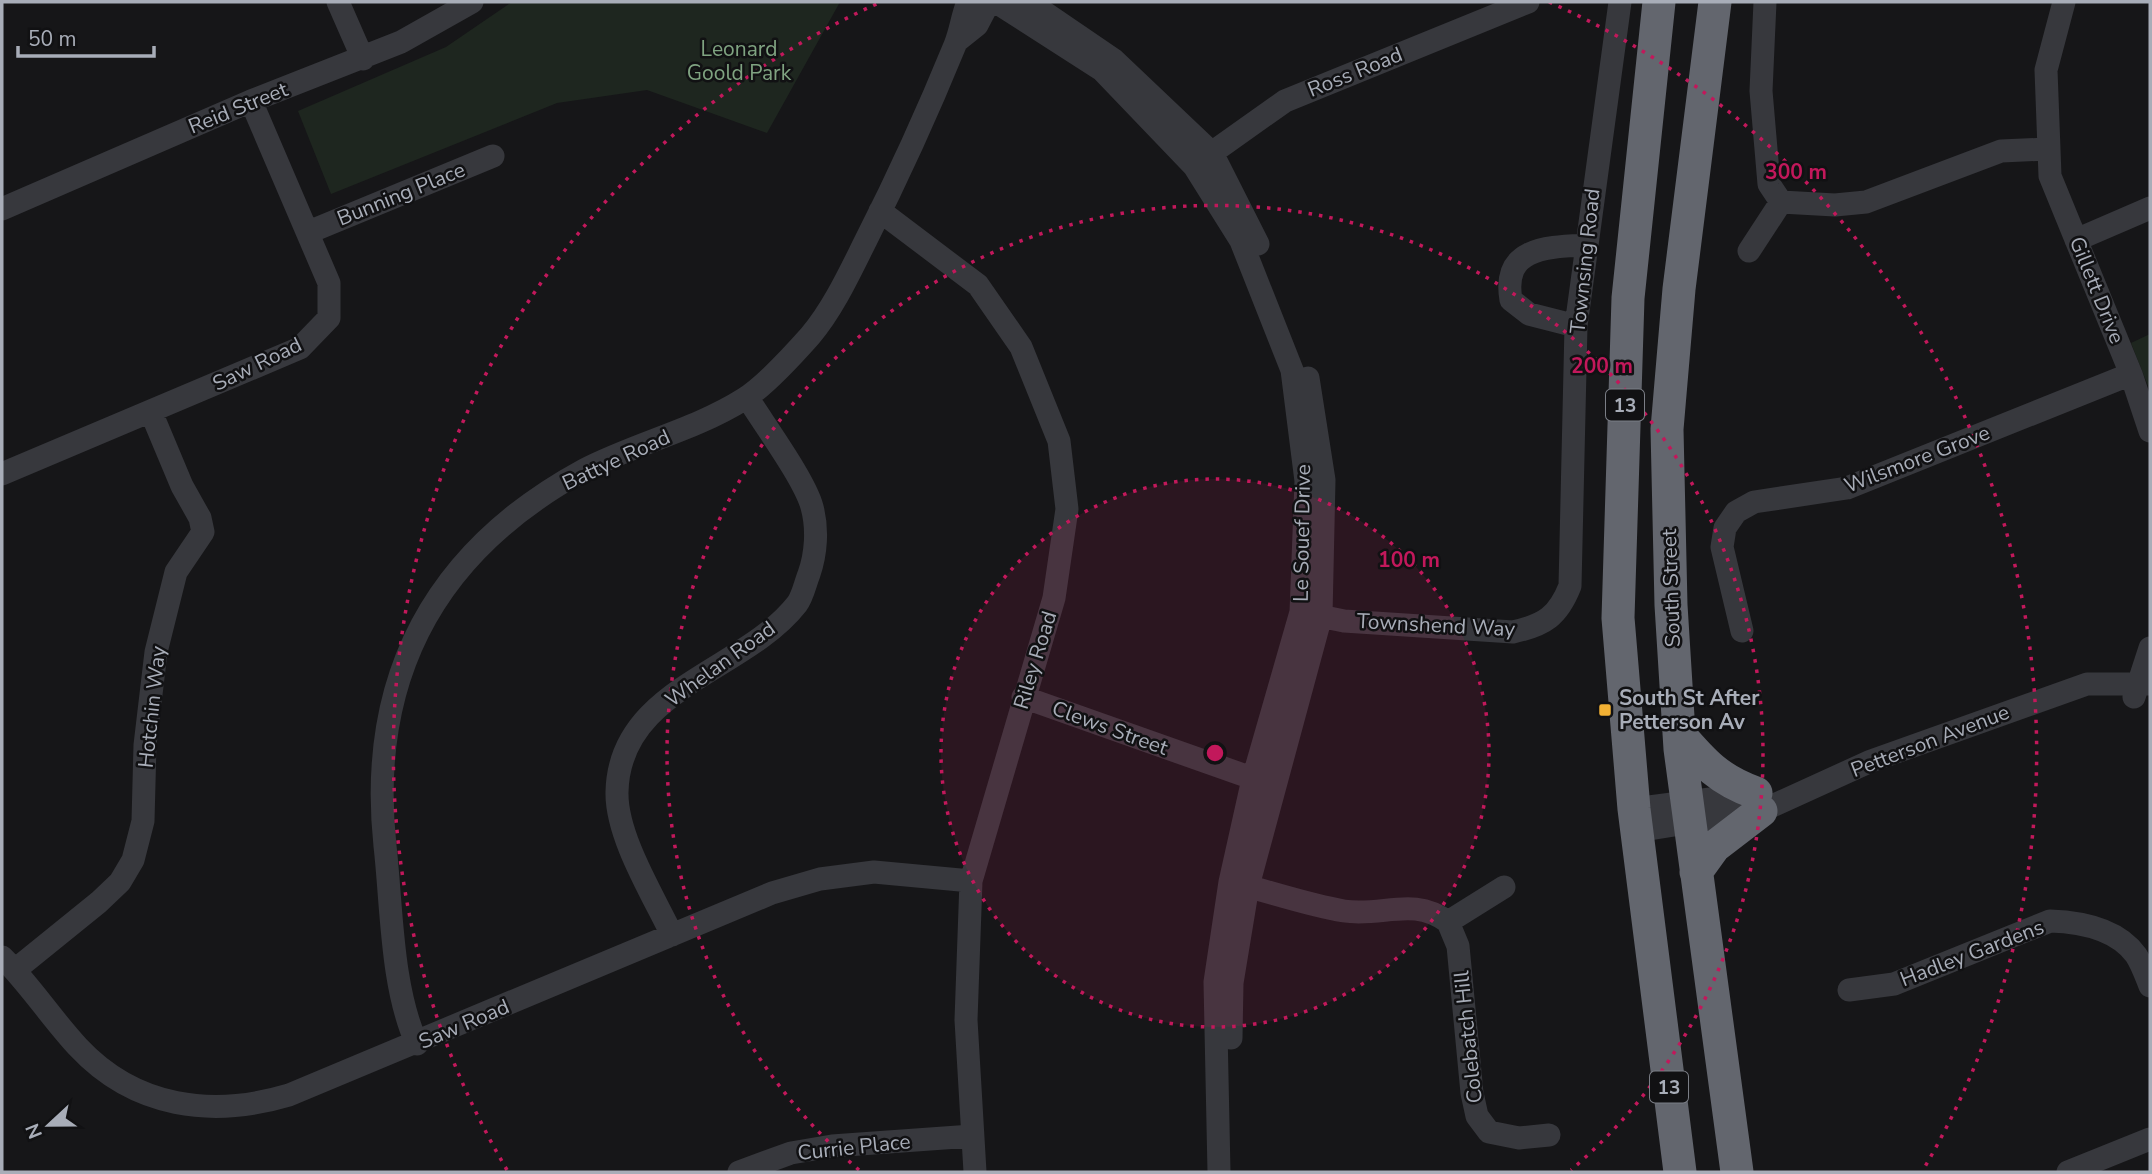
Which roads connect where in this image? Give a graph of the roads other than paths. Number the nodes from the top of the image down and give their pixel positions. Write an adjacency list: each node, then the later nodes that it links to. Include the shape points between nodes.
1 (338, 2): 14 (street)
2 (472, 2): 14 (street, Reid Street)
3 (968, 2): 13 (street, Battye Road)
4 (989, 2): 13 (street, Battye Road, via 977,25)
5 (996, 2): 18 (street, Le Souef Drive, via 1102,70)
6 (1029, 2): 18 (street, Le Souef Drive, via 1114,60)
7 (1528, 2): 18 (street, Ross Road, via 1285,101)
8 (1620, 2): 25 (street, Townsing Road)
9 (1659, 2): 43 (highway, 13, via 1628,298 1619,605)
10 (1715, 2): 39 (highway, South Street / 13, via 1679,289 1667,429)
11 (1765, 2): 19 (street, via 1761,91 1769,184)
12 (2064, 2): 16 (street, Gillett Drive, via 2046,70)
13 (957, 41): 22 (street, Battye Road)
14 (363, 59): 15 (street, Reid Street)
15 (251, 101): 21 (street, Reid Street); 23 (street, Saw Road)
16 (2047, 149): 19 (street, via 2001,151 1866,202); 24 (street, Gillett Drive, via 2050,176)
17 (493, 156): 23 (street, Bunning Place)
18 (1203, 160): 34 (street, Le Souef Drive, via 1292,370 1306,481)
19 (1781, 202): 26 (street)
20 (2150, 208): 24 (street)
21 (2, 209)
22 (880, 211): 29 (street, Battye Road, via 849,274 811,334); 38 (street, Riley Road, via 978,285 1021,347 1059,441 1067,509 1054,598)
23 (309, 232): 30 (street, Saw Road, via 329,283 329,318 300,348)
24 (2076, 240): 28 (street, Gillett Drive)
25 (1585, 245): 27 (street, Townsing Road); 27 (street, via 1530,252 1507,280 1511,300 1529,314)
26 (1749, 251)
27 (1576, 326): 33 (street, Townsing Road, via 1570,586)
28 (2131, 374): 31 (street, Gillett Drive); 35 (street, Wilsmore Grove, via 1847,488 1766,500 1736,512 1725,528 1722,547)
29 (747, 397): 49 (street, Whelan Road, via 812,506 816,554 798,603 763,637 671,694 647,719 622,758 617,793 622,828); 53 (street, Battye Road, via 586,470 530,504 486,540 452,577 419,629 393,691 381,775 400,990)
30 (151, 412): 32 (street, Saw Road); 50 (street, Hotchin Way, via 203,532 176,572 156,652 145,745 143,821 133,860 120,882)
31 (2150, 431)
32 (2, 474)
33 (1562, 605): 34 (street, Townshend Way, via 1540,626 1513,632 1344,621)
34 (1311, 614): 40 (street, Le Souef Drive)
35 (1742, 631)
36 (2150, 648): 37 (street)
37 (2145, 693): 41 (street, Petterson Avenue, via 2091,698 2071,692 2037,701 1871,761 1791,797)
38 (1023, 698): 40 (street, Clews Street); 45 (street, Riley Road)
39 (1679, 734): 41 (highway, via 1704,764); 42 (highway, South Street / 13)
40 (1264, 783): 46 (street, Le Souef Drive)
41 (1758, 802): 42 (street, Petterson Avenue); 44 (highway)
42 (1688, 813): 43 (street, Petterson Avenue); 44 (highway, South Street / 13)
43 (1636, 820): 61 (highway, 13)
44 (1696, 872): 62 (highway, South Street / 13)
45 (971, 881): 49 (street, Saw Road, via 874,872 820,879 772,892); 55 (street, Riley Road, via 966,1020)
46 (1239, 884): 48 (street, via 1346,912 1419,908); 59 (street, Le Souef Drive, via 1215,982); 60 (street, Le Souef Drive, via 1232,984)
47 (1504, 887): 48 (street)
48 (1448, 922): 54 (street, Colebatch Hill, via 1458,946 1477,1116 1489,1132 1518,1138)
49 (672, 935): 53 (street, Saw Road)
50 (8, 964): 53 (street, Saw Road, via 79,1048 111,1075 188,1106 222,1109 254,1105)
51 (2150, 986): 52 (street, Hadley Gardens, via 2135,954 2108,933 2078,922 2050,922 1894,984)
52 (1849, 990)
53 (417, 1044)
54 (1549, 1135)
55 (972, 1136): 57 (street, Currie Place, via 831,1146 791,1153); 58 (street, Riley Road)
56 (2150, 1139): 63 (street)
57 (739, 1172)
58 (975, 1172)
59 (1219, 1172)
60 (1233, 1172)
61 (1680, 1172)
62 (1737, 1172)
63 (2068, 1172)

